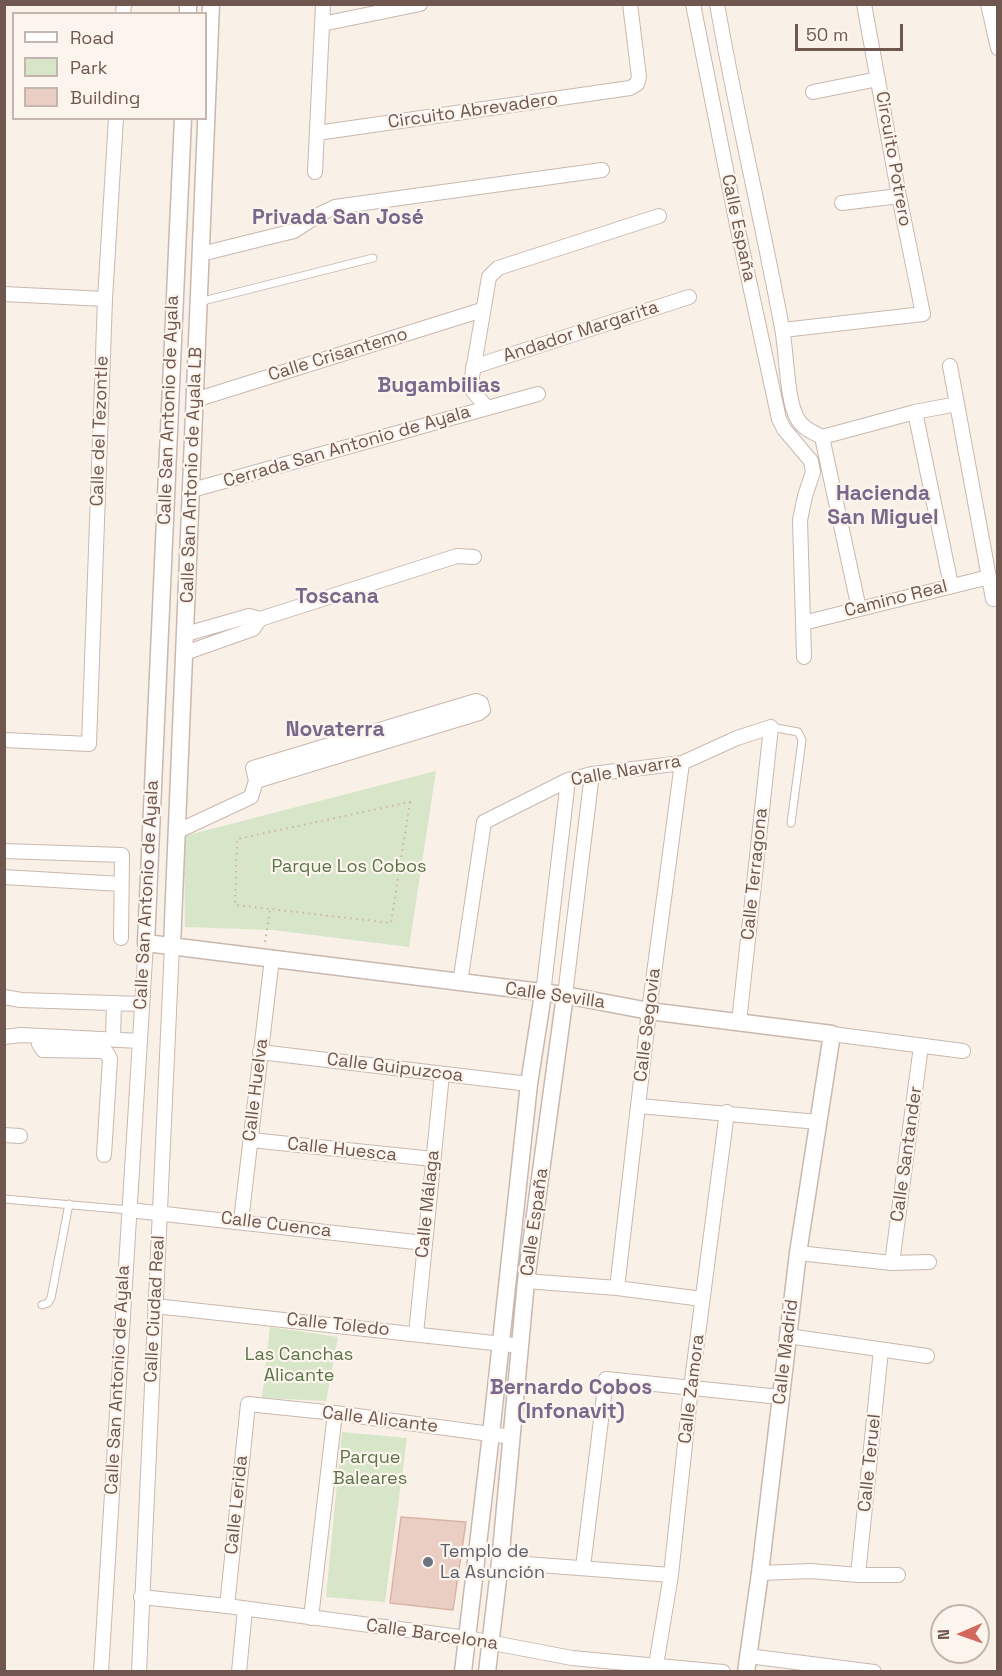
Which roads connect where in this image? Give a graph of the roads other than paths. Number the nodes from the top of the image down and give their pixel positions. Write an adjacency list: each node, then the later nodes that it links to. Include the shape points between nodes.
1 (211, 4): 15 (street, Calle San Antonio de Ayala LB)
2 (322, 4): 9 (street)
3 (420, 4): 9 (street)
4 (630, 4): 19 (street, Circuito Abrevadero, via 639,77 630,88)
5 (693, 4): 13 (street, Calle España)
6 (717, 4): 12 (street, Calle España)
7 (864, 4): 11 (street, Circuito Potrero)
8 (988, 4): 10 (street)
9 (322, 24): 19 (street)
10 (998, 48)
11 (878, 80): 14 (street); 24 (street, Circuito Potrero)
12 (730, 82): 13 (street); 34 (street, Calle España)
13 (709, 86): 46 (street, Calle España, via 779,419 811,461)
14 (813, 92)
15 (207, 99)
16 (117, 120): 31 (street, Calle del Tezontle)
17 (183, 120): 22 (street, Calle San Antonio de Ayala)
18 (206, 120): 23 (street, Calle San Antonio de Ayala LB)
19 (316, 133): 21 (street)
20 (602, 170): 27 (street, via 335,207 294,231)
21 (315, 172)
22 (180, 192): 23 (street); 35 (street, Calle San Antonio de Ayala)
23 (203, 194): 27 (street, Calle San Antonio de Ayala LB)
24 (898, 196): 25 (street); 34 (street, Circuito Potrero, via 923,314)
25 (842, 204)
26 (659, 216): 33 (street, via 498,268 489,277)
27 (201, 254): 32 (street, Calle San Antonio de Ayala LB)
28 (373, 258): 32 (lane)
29 (4, 294): 31 (street)
30 (689, 297): 38 (street, Andador Margarita)
31 (105, 299): 62 (street, Calle del Tezontle, via 89,744)
32 (199, 302): 36 (street, Calle San Antonio de Ayala LB)
33 (482, 310): 38 (street); 40 (street, Calle Crisantemo)
34 (783, 330): 44 (street, Calle España, via 797,419)
35 (172, 334): 36 (street); 58 (street, Calle San Antonio de Ayala)
36 (198, 336): 40 (street, Calle San Antonio de Ayala LB)
37 (950, 366): 41 (street)
38 (473, 367): 42 (street, via 473,391)
39 (538, 394): 42 (street, Cerrada San Antonio de Ayala)
40 (195, 400): 47 (street, Calle San Antonio de Ayala LB)
41 (957, 404): 43 (street); 49 (street)
42 (487, 408): 47 (street, Cerrada San Antonio de Ayala)
43 (915, 412): 44 (street); 50 (street)
44 (822, 437): 45 (street)
45 (830, 469): 46 (street); 52 (street)
46 (813, 472): 54 (street, via 801,520)
47 (192, 490): 55 (street, Calle San Antonio de Ayala LB)
48 (474, 558): 53 (street, via 457,556)
49 (989, 578): 50 (street, Camino Real); 51 (street)
50 (951, 585): 52 (street, Camino Real)
51 (993, 599)
52 (859, 609): 54 (street, Camino Real)
53 (260, 619): 55 (street, via 249,615); 56 (street, via 253,629)
54 (803, 623): 57 (street)
55 (186, 634): 56 (street, Calle San Antonio de Ayala LB)
56 (185, 652): 59 (street, Calle San Antonio de Ayala LB)
57 (804, 657)
58 (157, 687): 59 (street); 72 (street, Calle San Antonio de Ayala)
59 (184, 689): 67 (street, Calle San Antonio de Ayala LB)
60 (771, 727): 63 (street, Calle Navarra); 66 (lane, via 798,732 802,740); 82 (street, Calle Terragona)
61 (388, 735): 61 (street, via 479,713 482,706 476,701); 67 (street, via 324,754 253,768 256,781 251,797)
62 (4, 740)
63 (682, 762): 64 (street, Calle Navarra); 81 (street, Calle Segovia)
64 (592, 774): 65 (street, Calle Navarra); 77 (street, Calle España)
65 (568, 780): 75 (street, Calle Navarra, via 484,822); 76 (street, Calle España)
66 (791, 823)
67 (178, 831): 73 (street, Calle San Antonio de Ayala LB)
68 (4, 851): 70 (street, via 122,855)
69 (4, 877): 70 (street)
70 (121, 884): 71 (street)
71 (121, 938)
72 (146, 943): 73 (street, Calle Sevilla); 80 (street, Calle San Antonio de Ayala)
73 (172, 946): 74 (street, Calle Sevilla); 104 (street, Calle Ciudad Real)
74 (267, 958): 75 (street, Calle Sevilla); 90 (street, Calle Huelva)
75 (460, 982): 76 (street, Calle Sevilla)
76 (543, 994): 77 (street, Calle Sevilla); 92 (street, Calle España)
77 (565, 995): 81 (street, Calle Sevilla); 110 (street, Calle España)
78 (4, 997): 79 (street)
79 (114, 1003): 80 (street); 86 (street)
80 (142, 1004): 87 (street, Calle San Antonio de Ayala)
81 (650, 1011): 82 (street, Calle Sevilla); 93 (street, Calle Segovia)
82 (739, 1022): 83 (street, Calle Sevilla)
83 (832, 1034): 88 (street, Calle Sevilla); 95 (street, Calle Madrid)
84 (39, 1036): 85 (street); 86 (street); 99 (street, via 43,1050 107,1053 110,1059)
85 (4, 1037)
86 (113, 1039): 87 (street)
87 (140, 1041): 103 (street, Calle San Antonio de Ayala)
88 (921, 1046): 89 (street, Calle Sevilla); 109 (street, Calle Santander)
89 (963, 1051)
90 (260, 1052): 91 (street, Calle Guipuzcoa); 98 (street, Calle Huelva)
91 (442, 1074): 92 (street, Calle Guipuzcoa); 100 (street, Calle Málaga)
92 (529, 1084): 117 (street, Calle España)
93 (639, 1106): 94 (street); 111 (street, Calle Segovia)
94 (727, 1113): 95 (street); 112 (street, Calle Zamora)
95 (818, 1122): 107 (street, Calle Madrid)
96 (4, 1135): 97 (street)
97 (20, 1136)
98 (250, 1140): 100 (street, Calle Huesca); 105 (street, Calle Huelva)
99 (104, 1155)
100 (433, 1159): 106 (street, Calle Málaga)
101 (4, 1199): 102 (lane)
102 (69, 1204): 103 (lane); 113 (lane, via 51,1298)
103 (129, 1210): 104 (street, Calle Cuenca); 143 (street, Calle San Antonio de Ayala)
104 (160, 1213): 105 (street, Calle Cuenca); 114 (street, Calle Ciudad Real)
105 (241, 1221): 106 (street, Calle Cuenca)
106 (424, 1243): 115 (street, Calle Málaga)
107 (798, 1253): 109 (street); 116 (street, Calle Madrid)
108 (928, 1262): 109 (street)
109 (892, 1263)
110 (526, 1281): 111 (street); 118 (street, Calle España)
111 (617, 1288): 112 (street)
112 (702, 1299): 121 (street, Calle Zamora)
113 (42, 1305)
114 (155, 1306): 115 (street, Calle Toledo); 133 (street, Calle Ciudad Real)
115 (416, 1334): 117 (street, Calle Toledo)
116 (788, 1336): 119 (street); 122 (street, Calle Madrid)
117 (500, 1344): 118 (street, Calle Toledo); 125 (street, Calle España)
118 (521, 1346): 126 (street, Calle España)
119 (881, 1350): 120 (street); 131 (street, Calle Teruel)
120 (927, 1356)
121 (691, 1388): 122 (street); 128 (street, via 606,1379); 130 (street, Calle Zamora)
122 (780, 1397): 129 (street, Calle Madrid)
123 (248, 1404): 124 (street, Calle Alicante); 134 (street, Calle Lerida)
124 (335, 1413): 125 (street, Calle Alicante); 136 (street)
125 (492, 1434): 126 (street, Calle Alicante); 137 (street, Calle España)
126 (512, 1437): 127 (street, Calle España)
127 (500, 1562): 128 (street); 138 (street, Calle España)
128 (583, 1567): 130 (street)
129 (760, 1573): 131 (street, via 810,1571); 140 (street, Calle Madrid)
130 (671, 1575): 141 (street, Calle Zamora)
131 (858, 1575): 132 (street)
132 (898, 1575)
133 (141, 1597): 134 (street, Calle Barcelona); 144 (street, Calle Ciudad Real)
134 (227, 1606): 135 (street, Calle Barcelona)
135 (245, 1609): 136 (street, Calle Barcelona); 145 (street)
136 (311, 1618): 137 (street, Calle Barcelona)
137 (467, 1638): 138 (street, Calle Barcelona); 146 (street, Calle España)
138 (490, 1643): 139 (street, Calle Barcelona); 147 (street, Calle España)
139 (571, 1664): 141 (street, Calle Barcelona)
140 (747, 1664): 142 (street)
141 (656, 1665): 148 (street, Calle Barcelona)
142 (847, 1670): 149 (street)
143 (101, 1671)
144 (139, 1671)
145 (239, 1671)
146 (463, 1671)
147 (487, 1671)
148 (723, 1671)
149 (874, 1671)

